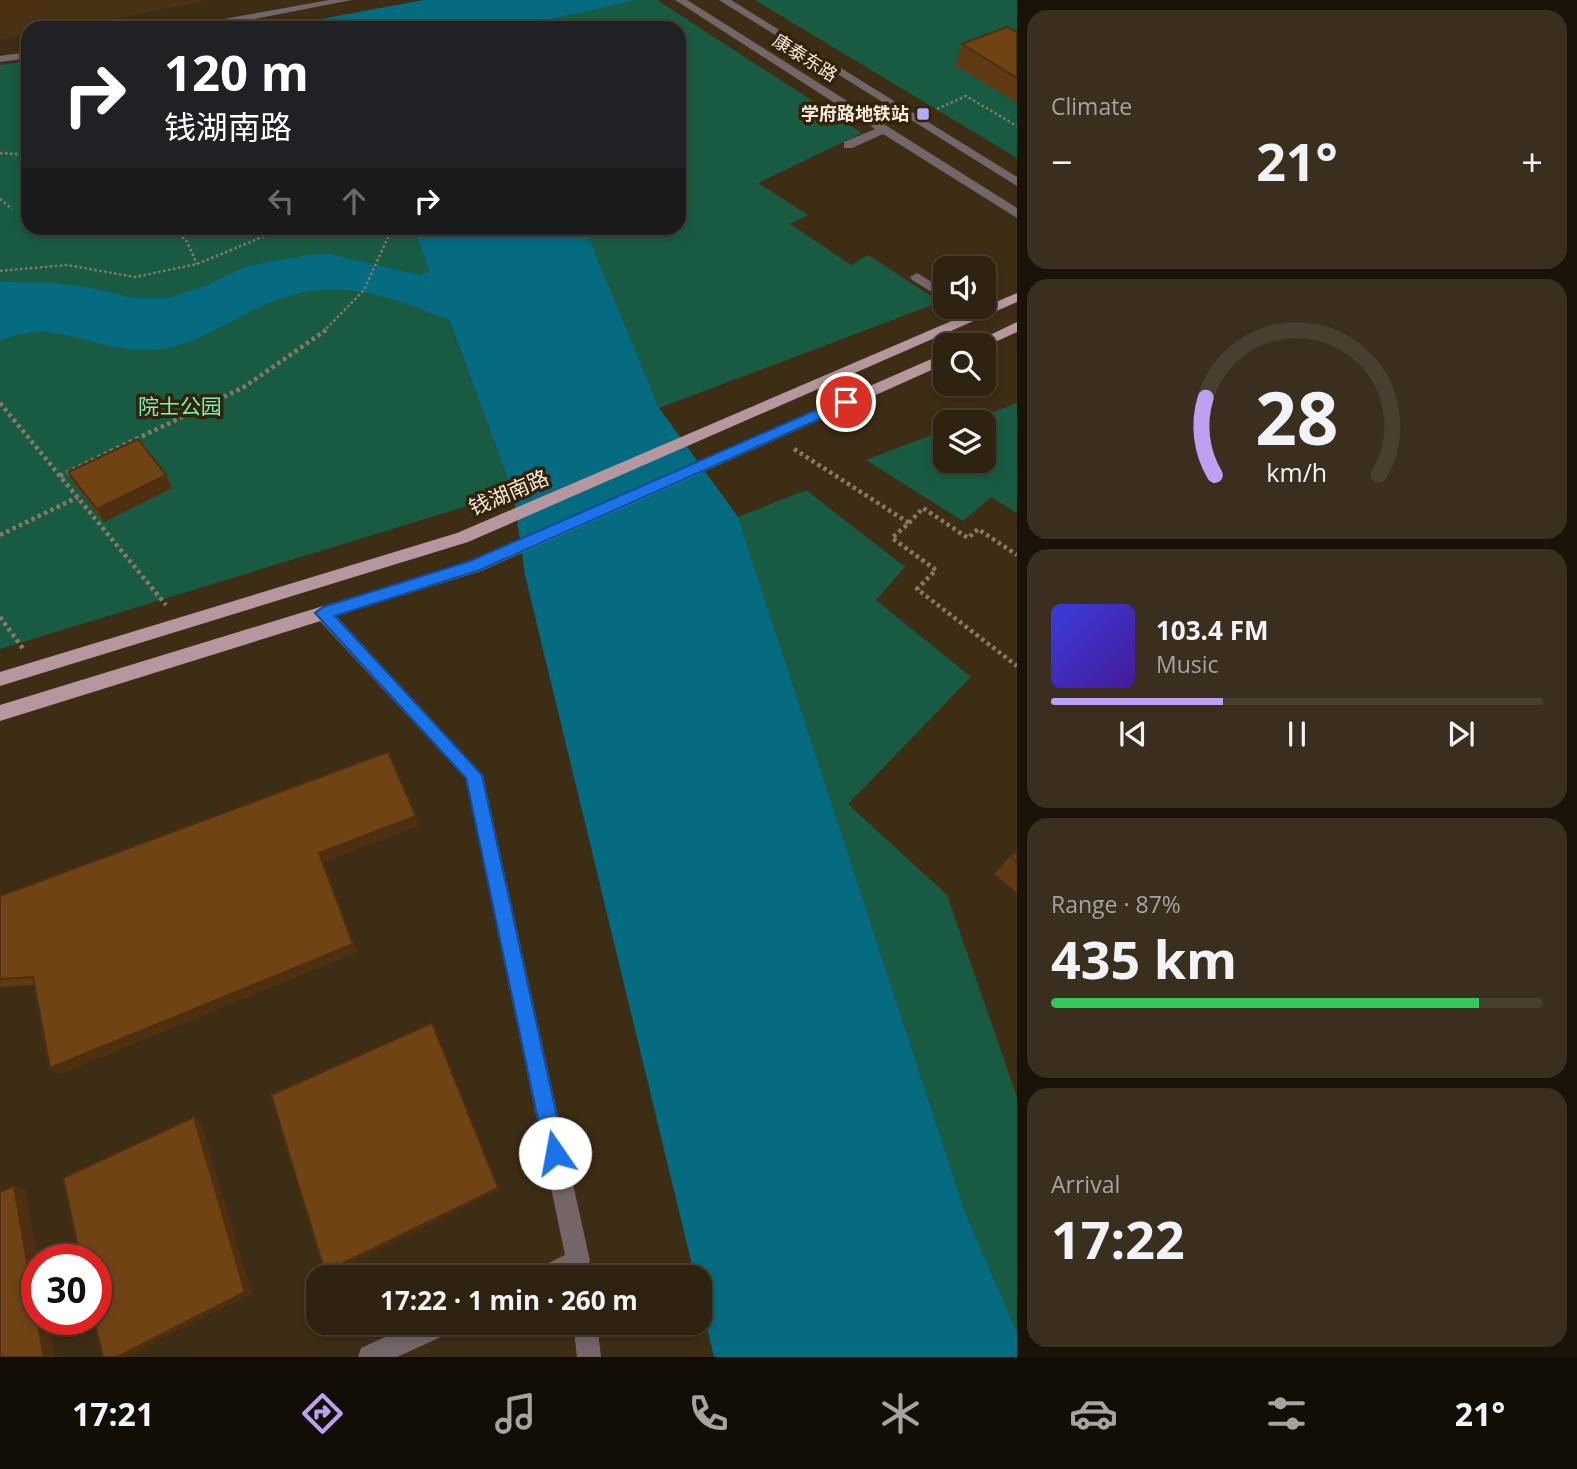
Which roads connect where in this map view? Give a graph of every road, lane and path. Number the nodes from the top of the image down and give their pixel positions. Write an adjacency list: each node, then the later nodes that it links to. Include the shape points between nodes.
1 (347, 0): 4 (street)
2 (680, 0): 9 (street, 康泰东路)
3 (724, 0): 13 (street, 康泰东路)
4 (230, 21)
5 (21, 56): 6 (street)
6 (0, 59)
7 (936, 109): 8 (path, via 966,96)
8 (1017, 126)
9 (884, 129): 10 (street); 16 (street, 康泰东路)
10 (848, 145)
11 (0, 153): 12 (path)
12 (21, 154)
13 (1017, 182)
14 (0, 199): 15 (path)
15 (12, 209)
16 (1017, 214)
17 (179, 235): 20 (path)
18 (272, 235): 20 (path)
19 (389, 235): 32 (path, via 364,290 326,330 244,387)
20 (197, 264): 21 (path, via 135,278 66,265)
21 (0, 271)
22 (917, 277): 23 (street)
23 (933, 288)
24 (1017, 297): 25 (main road, 钱湖南路)
25 (996, 306)
26 (966, 319): 39 (main road, 钱湖南路, via 462,538)
27 (1017, 327): 28 (main road)
28 (996, 336)
29 (933, 363): 31 (main road)
30 (0, 403): 32 (path)
31 (772, 434): 34 (path); 37 (main road, via 475,566)
32 (60, 476): 33 (path)
33 (78, 497): 35 (path); 39 (path)
34 (909, 523): 36 (path, via 923,508 968,538 978,529); 40 (path, via 892,538 936,570 917,589)
35 (0, 535)
36 (1017, 555)
37 (323, 613): 43 (main road); 44 (street, via 474,775)
38 (0, 617): 41 (path)
39 (182, 623): 41 (main road, 钱湖南路)
40 (1017, 666)
41 (37, 667): 42 (main road, 钱湖南路)
42 (0, 679)
43 (0, 713)
44 (578, 1265)
45 (417, 1335): 47 (street)
46 (586, 1335): 48 (street)
47 (370, 1357)
48 (589, 1357)

